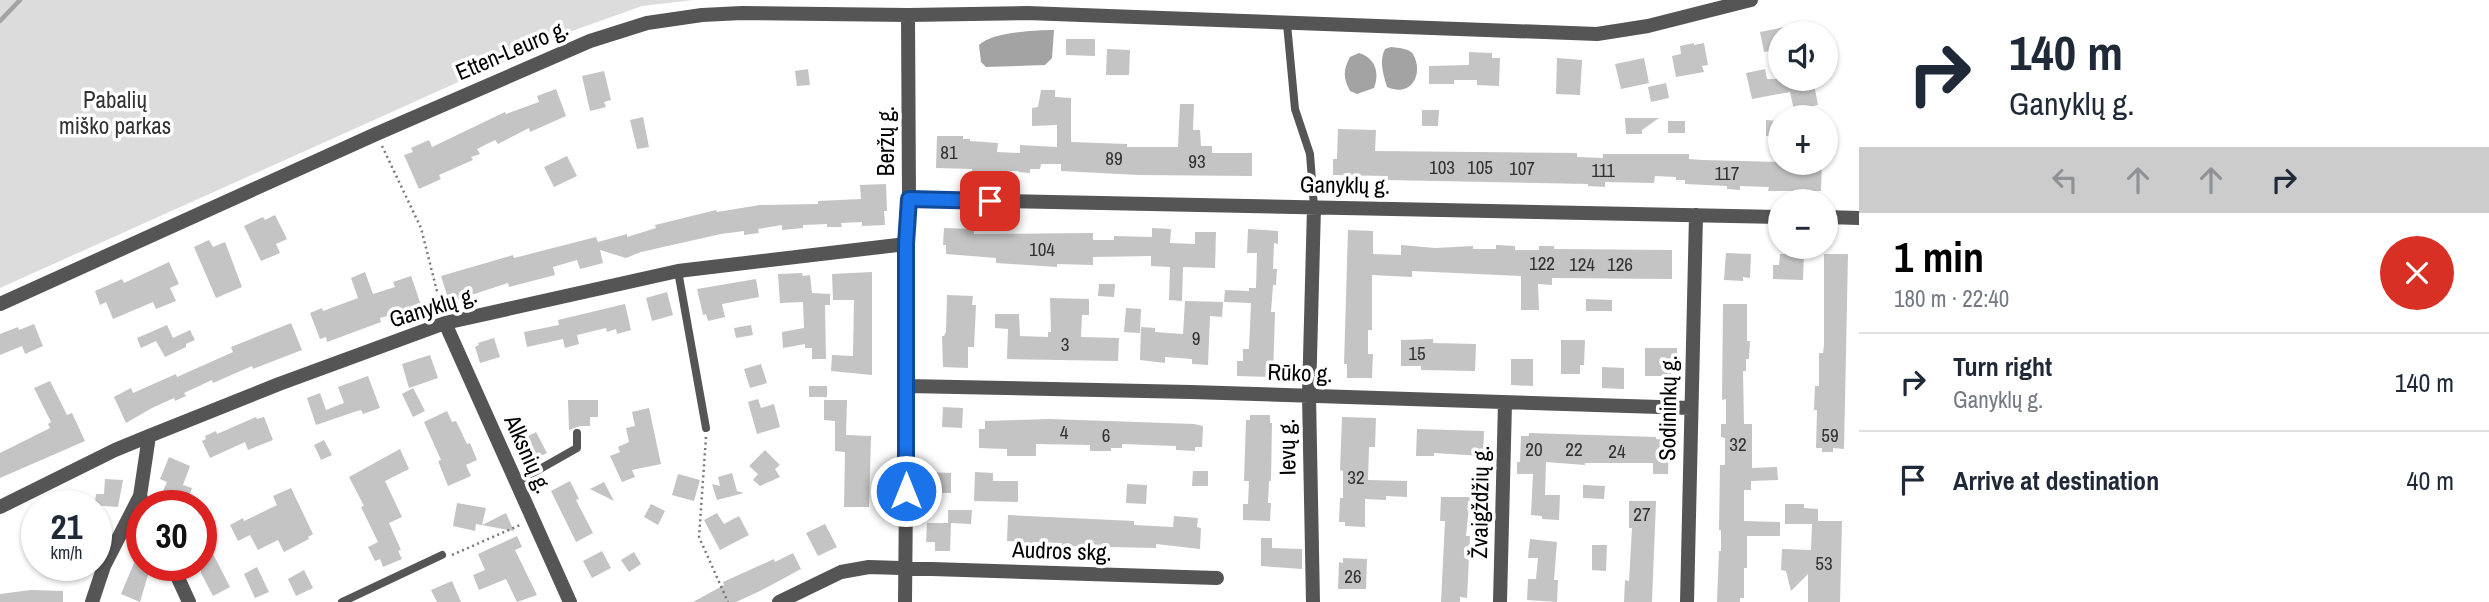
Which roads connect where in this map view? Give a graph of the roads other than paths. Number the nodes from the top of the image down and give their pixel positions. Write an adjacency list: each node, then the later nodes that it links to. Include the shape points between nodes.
1 (1751, 0): 3 (street, Etten-Leuro g., via 1597,34)
2 (908, 15): 3 (street, Etten-Leuro g., via 1027,13); 4 (street, Beržų g.); 12 (street, Etten-Leuro g., via 702,15 648,23 590,41)
3 (1287, 24): 5 (lane, via 1295,110 1310,154)
4 (909, 199): 5 (street, Ganyklų g.); 10 (street, Beržų g.)
5 (1314, 207): 6 (street, Ganyklų g.); 15 (street, Ievų g.)
6 (1696, 215): 7 (street, Ganyklų g.); 17 (street, Sodininkų g.)
7 (1768, 216)
8 (1838, 217): 9 (street)
9 (1859, 218)
10 (906, 244): 11 (street, Ganyklų g.); 14 (street, Beržų g.)
11 (678, 271): 13 (street, Ganyklų g.); 18 (lane)
12 (0, 304)
13 (445, 323): 20 (street, Ganyklų g.); 21 (street, Alksnių g.)
14 (907, 386): 15 (street, Rūko g.); 26 (street, Beržų g.)
15 (1309, 396): 16 (street, Rūko g.); 35 (street, Ievų g.)
16 (1505, 403): 17 (street, Rūko g.); 36 (street, Žvaigždžių g.)
17 (1691, 408): 37 (street, Sodininkų g.)
18 (706, 428)
19 (577, 433): 21 (lane, via 577,447)
20 (149, 436): 22 (street); 23 (street, Ganyklų g.)
21 (517, 482): 32 (street, Alksnių g.)
22 (143, 490)
23 (0, 507)
24 (126, 528): 29 (street, via 104,566)
25 (442, 555): 31 (lane)
26 (906, 569): 27 (street, Audros skg.); 33 (street, Audros skg., via 869,567 841,572); 34 (street, Beržų g.)
27 (1217, 578)
28 (179, 581): 30 (street)
29 (92, 602)
30 (189, 602)
31 (342, 602)
32 (570, 602)
33 (779, 602)
34 (905, 602)
35 (1313, 602)
36 (1500, 602)
37 (1687, 602)

